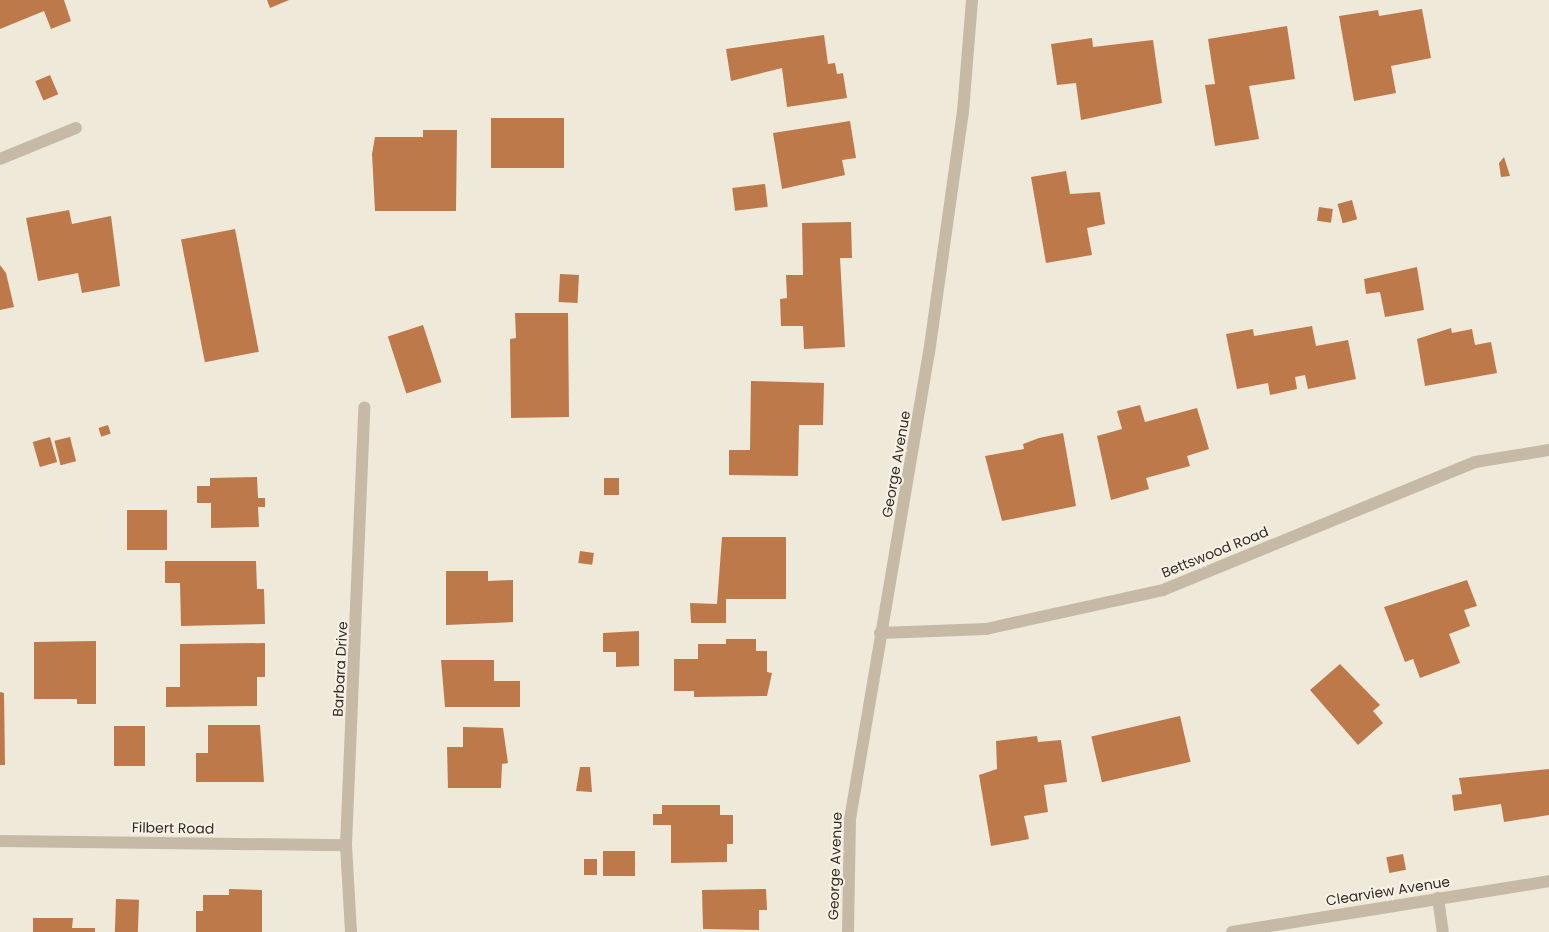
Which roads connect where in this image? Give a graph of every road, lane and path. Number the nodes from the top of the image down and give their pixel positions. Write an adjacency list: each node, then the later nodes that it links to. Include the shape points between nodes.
1 (972, 0): 6 (street, George Avenue, via 963,112 930,353)
2 (76, 128): 3 (street)
3 (0, 158)
4 (364, 407): 8 (street, Barbara Drive)
5 (1549, 450): 6 (street, Bettswood Road, via 1475,462 1163,590 986,629)
6 (880, 633): 12 (street, George Avenue, via 850,818)
7 (0, 841): 8 (street, Filbert Road)
8 (346, 845): 11 (street, Barbara Drive)
9 (1549, 881): 10 (street, Clearview Avenue)
10 (1438, 898): 13 (street, Clearview Avenue); 14 (street)
11 (351, 932)
12 (848, 932)
13 (1232, 932)
14 (1443, 932)

